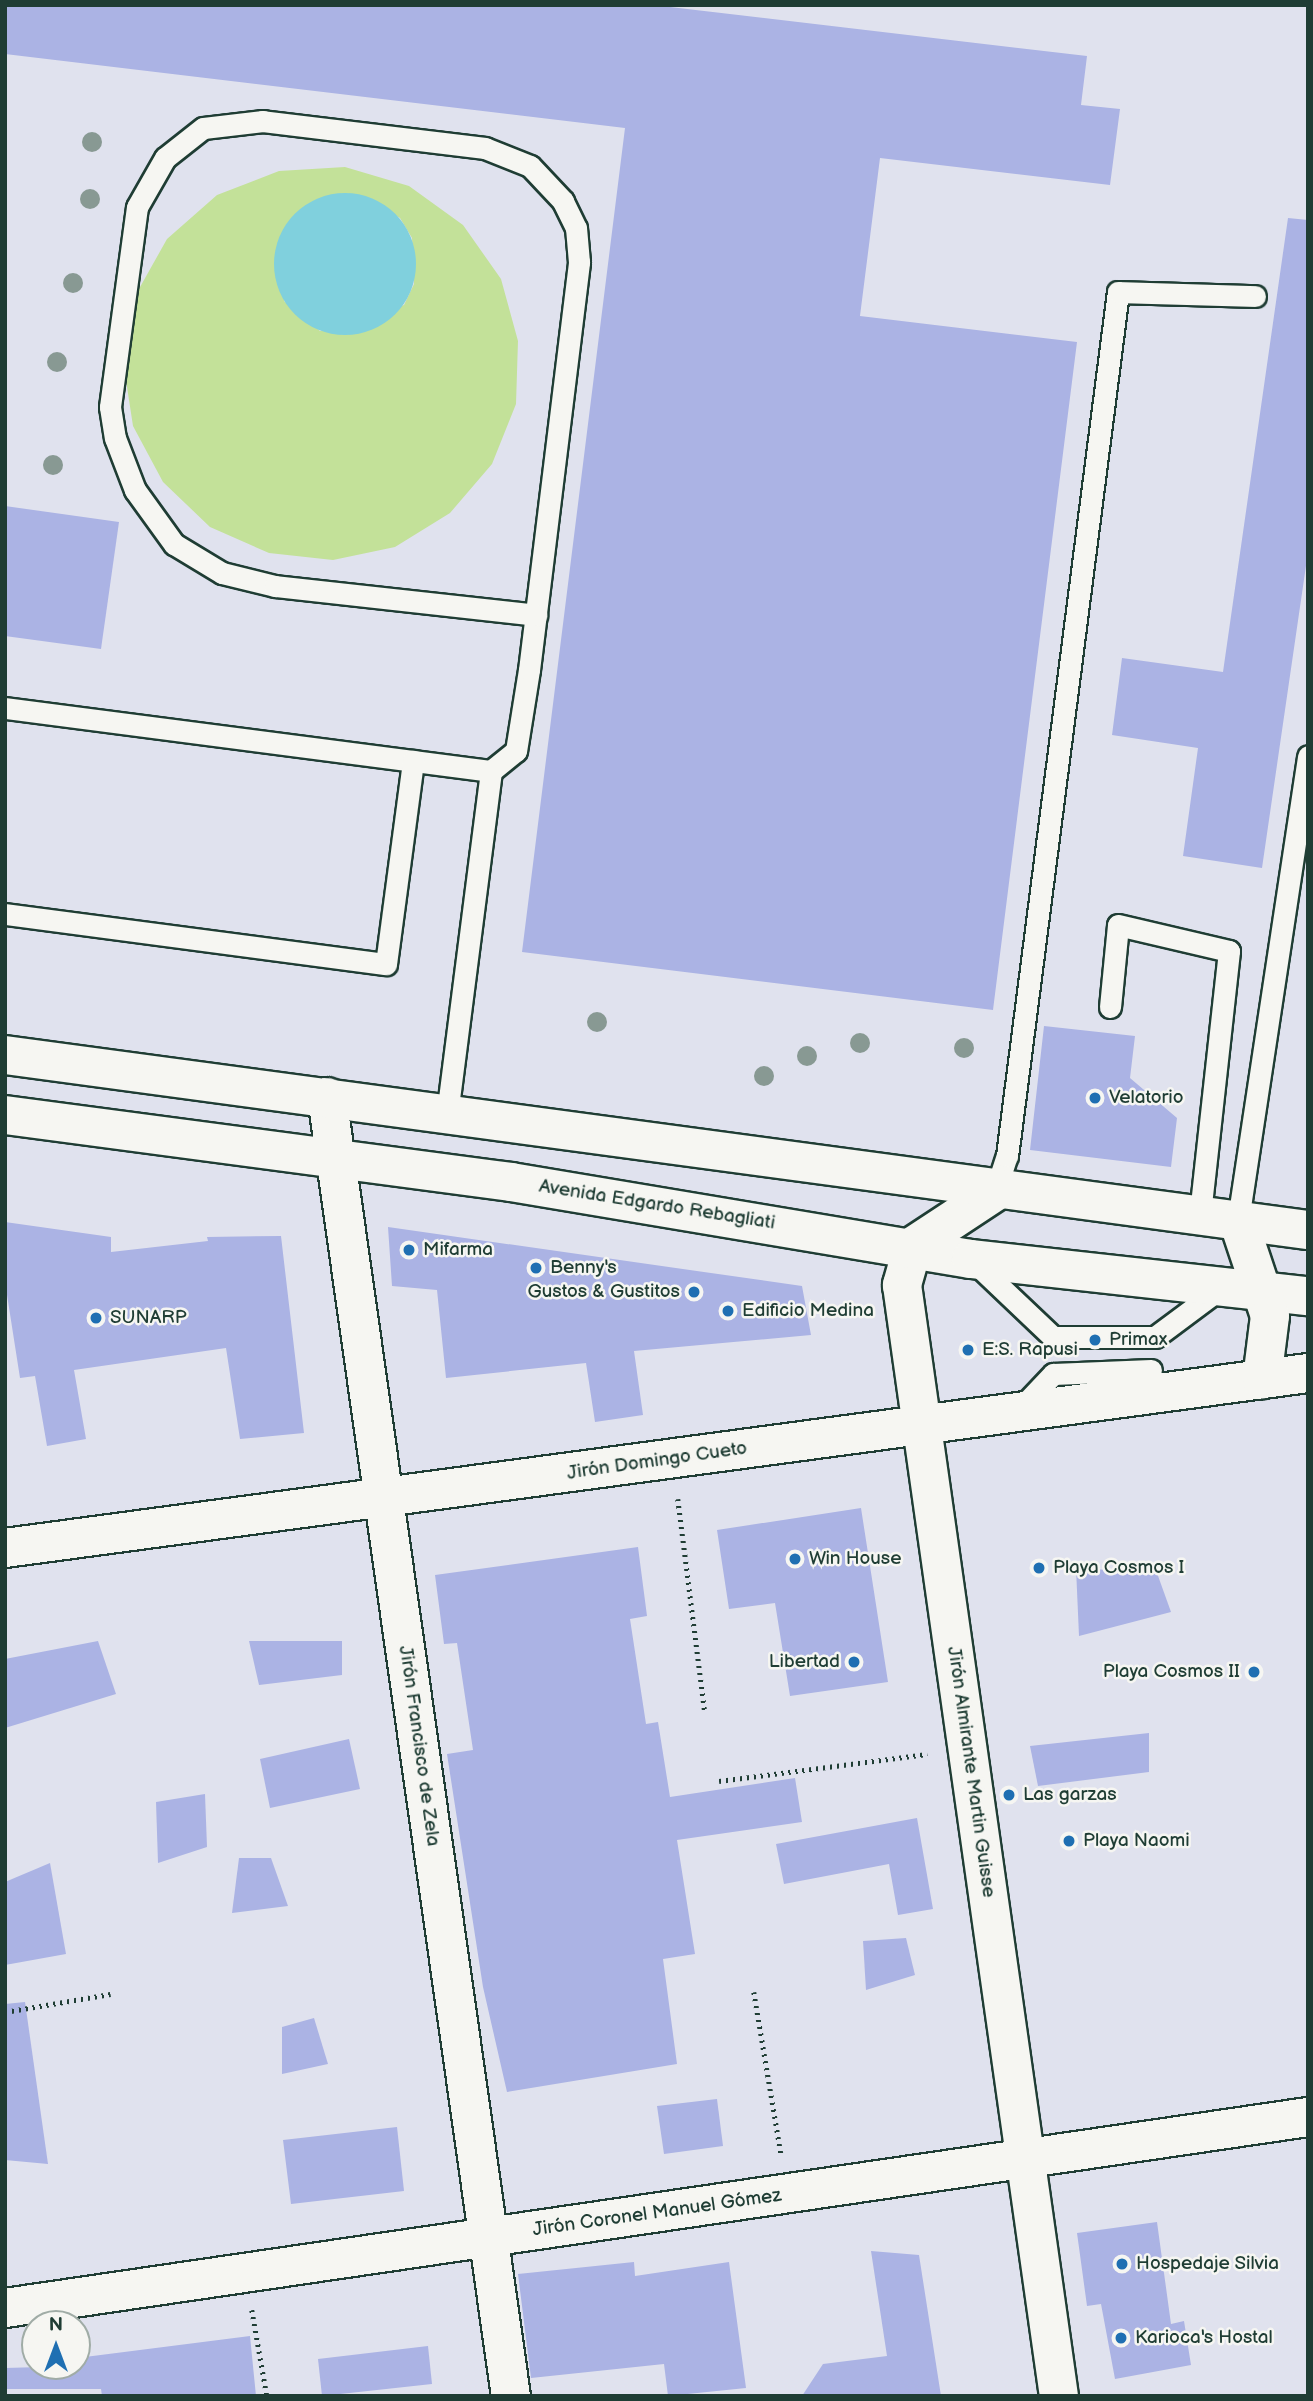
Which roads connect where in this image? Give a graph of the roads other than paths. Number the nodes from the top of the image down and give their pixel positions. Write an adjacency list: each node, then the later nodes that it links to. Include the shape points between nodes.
1 (1255, 296): 14 (lane, via 1118,292 1007,1156)
2 (536, 615): 2 (lane, via 579,261 576,228 563,201 530,166 485,148 262,121 203,128 165,158 137,207 110,407 114,438 135,490 174,544 222,573 275,586); 6 (lane, via 516,751)
3 (5, 709): 5 (lane)
4 (1308, 756): 16 (lane)
5 (413, 761): 6 (lane); 7 (lane, via 386,964)
6 (491, 771): 11 (lane)
7 (5, 914)
8 (1110, 1007): 15 (lane, via 1118,925 1229,951)
9 (5, 1055): 10 (street)
10 (327, 1097): 11 (street); 13 (street, Jirón Francisco de Zela)
11 (447, 1113): 14 (street)
12 (5, 1115): 13 (street, Avenida Edgardo Rebagliati)
13 (336, 1160): 18 (street, Avenida Edgardo Rebagliati); 31 (street, Jirón Francisco de Zela)
14 (995, 1192): 15 (street); 18 (street)
15 (1200, 1215): 16 (street)
16 (1238, 1220): 17 (street); 21 (street)
17 (1308, 1230)
18 (913, 1246): 19 (street, Avenida Edgardo Rebagliati); 30 (street, Jirón Almirante Martin Guisse, via 902,1285)
19 (971, 1259): 20 (street, Avenida Edgardo Rebagliati); 23 (lane)
20 (1225, 1286): 21 (street, Avenida Edgardo Rebagliati); 24 (lane)
21 (1264, 1290): 22 (street, Avenida Edgardo Rebagliati); 27 (street, via 1270,1316)
22 (1308, 1297)
23 (1053, 1337): 24 (lane); 26 (lane)
24 (1155, 1337): 28 (lane)
25 (1308, 1373): 27 (street, Jirón Domingo Cueto)
26 (1053, 1374): 28 (lane); 29 (lane)
27 (1262, 1379): 28 (street, Jirón Domingo Cueto)
28 (1159, 1381): 29 (street, Jirón Domingo Cueto)
29 (1017, 1412): 30 (street, Jirón Domingo Cueto)
30 (922, 1425): 31 (street, Jirón Domingo Cueto); 34 (street, Jirón Almirante Martin Guisse)
31 (384, 1497): 32 (street, Jirón Domingo Cueto); 35 (street, Jirón Francisco de Zela)
32 (5, 1548)
33 (1308, 2117): 34 (street, Jirón Coronel Manuel Gómez)
34 (1026, 2158): 35 (street, Jirón Coronel Manuel Gómez); 38 (street, Jirón Almirante Martin Guisse)
35 (489, 2237): 36 (street, Jirón Coronel Manuel Gómez); 37 (street, Jirón Francisco de Zela)
36 (5, 2308)
37 (511, 2396)
38 (1059, 2396)

